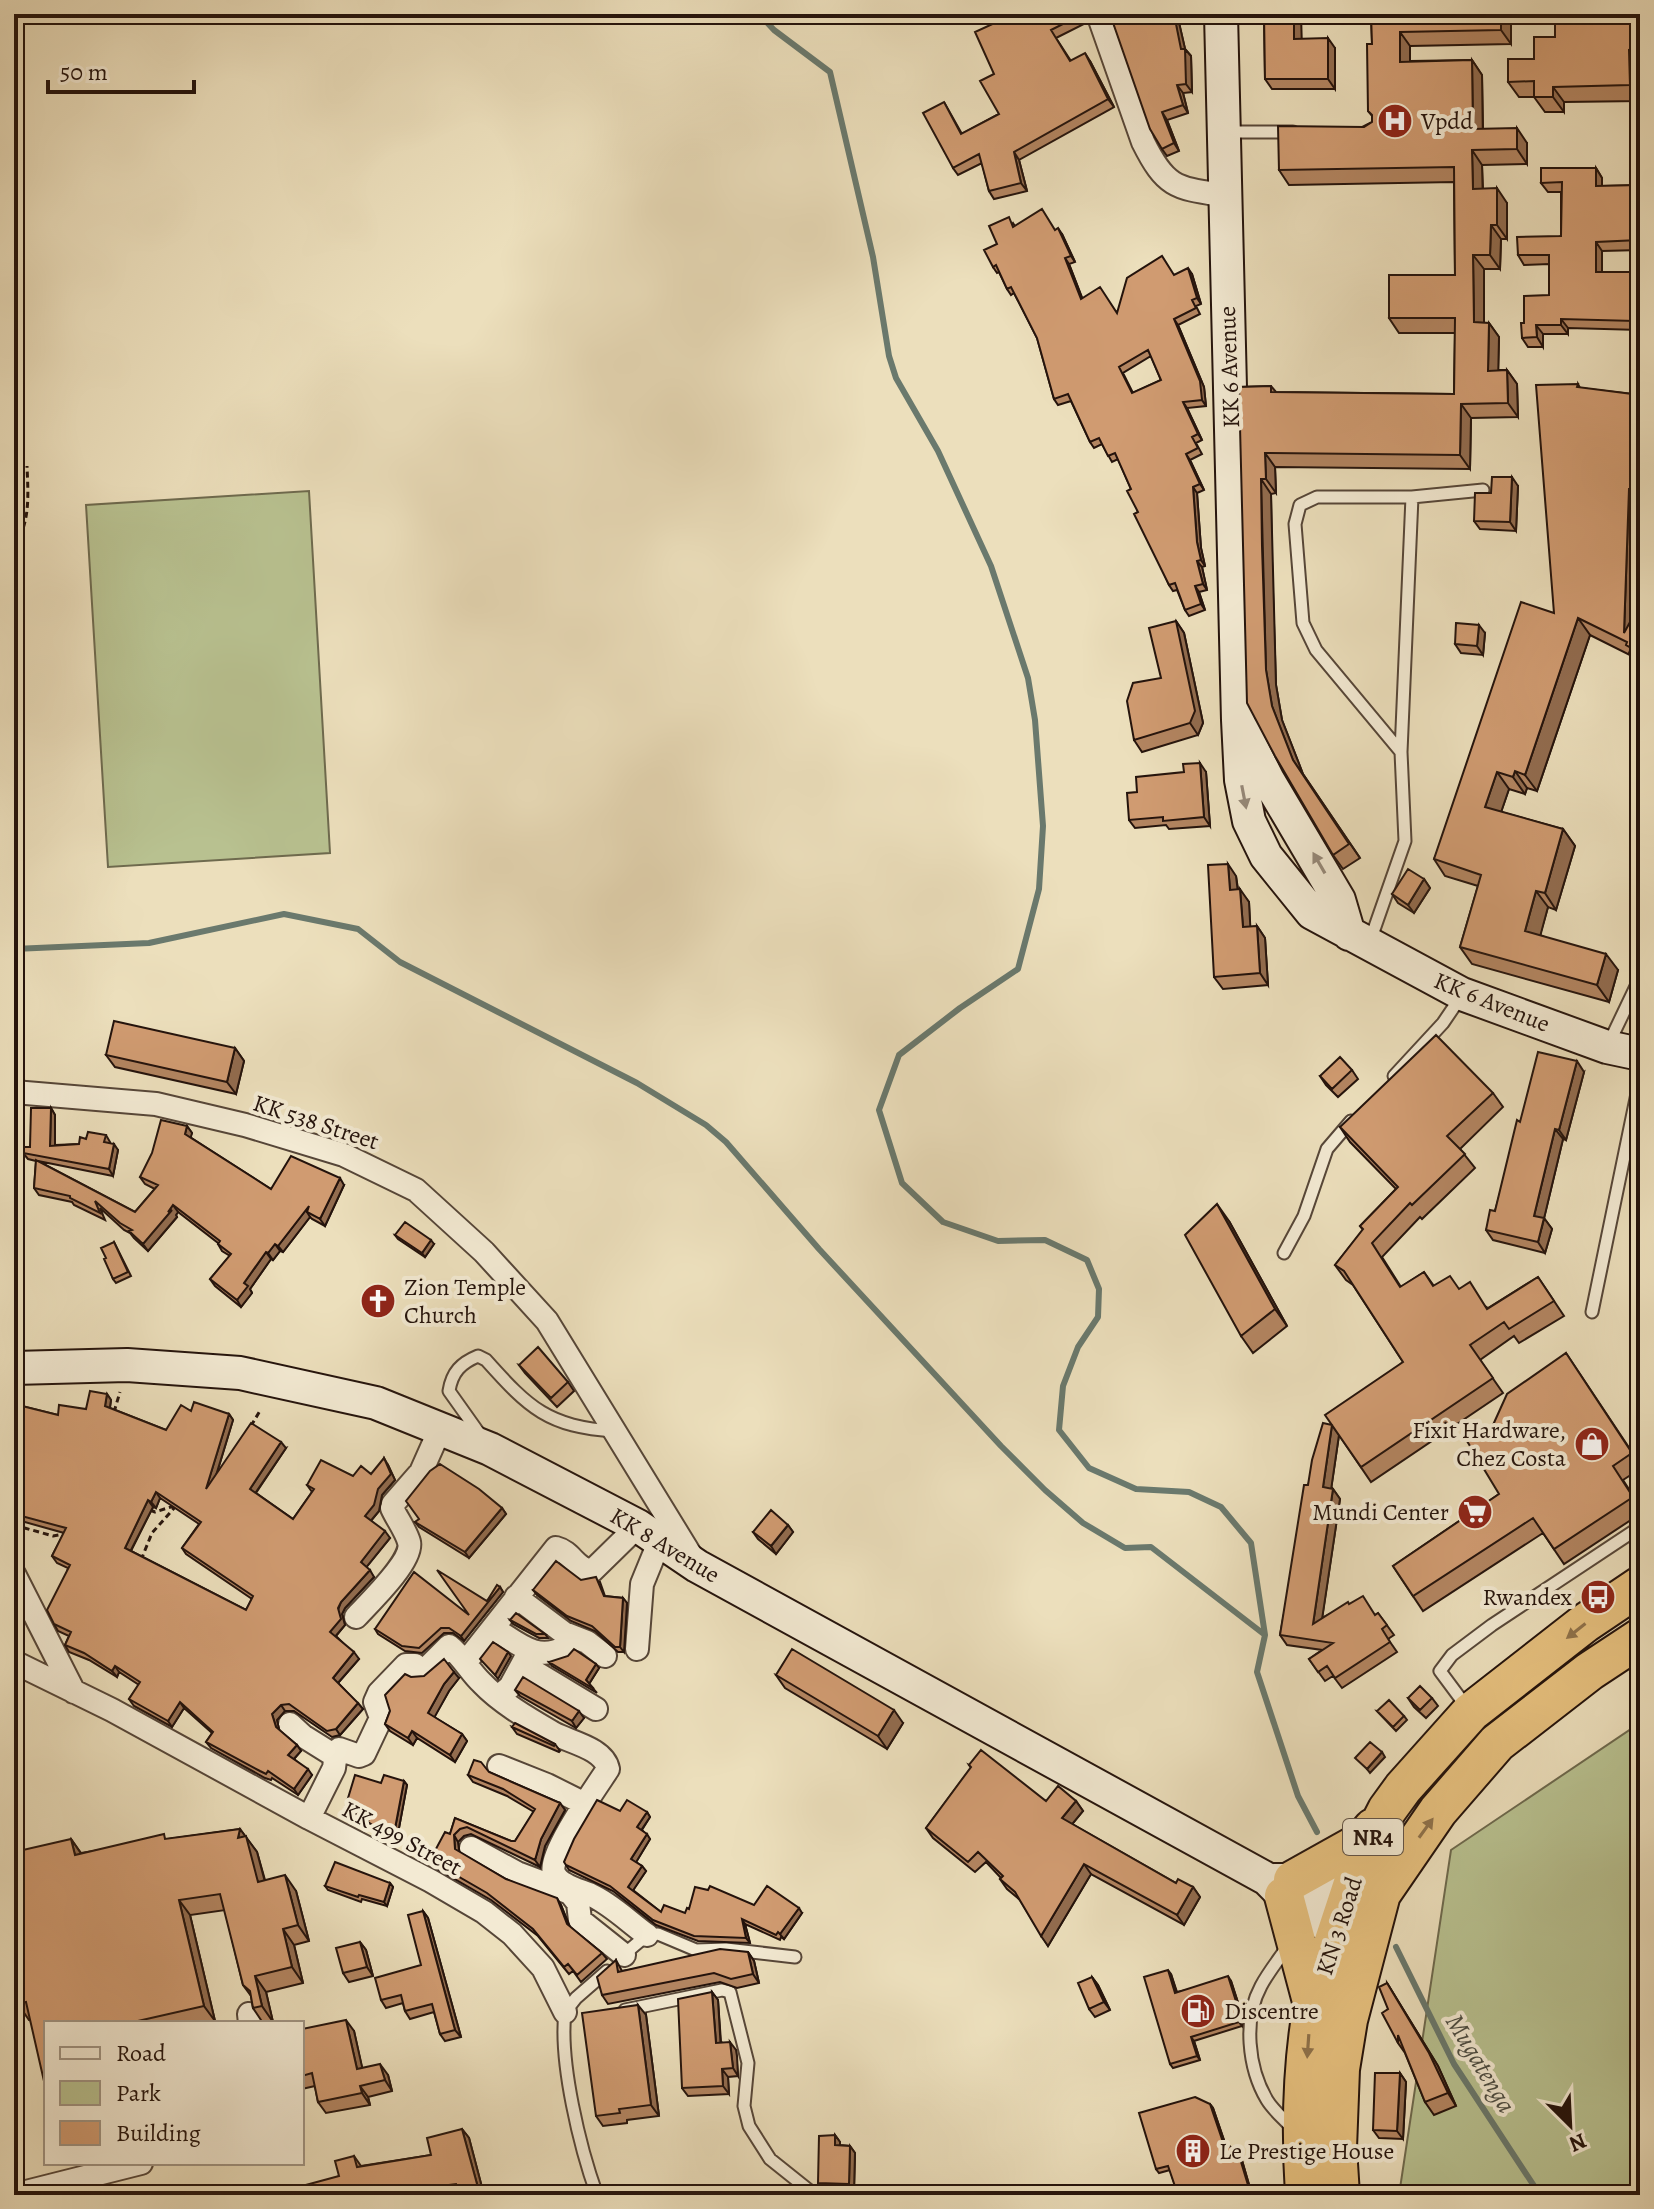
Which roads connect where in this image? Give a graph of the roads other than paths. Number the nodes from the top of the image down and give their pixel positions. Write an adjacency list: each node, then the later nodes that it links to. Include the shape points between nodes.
1 (1098, 14): 5 (street, via 1151,158 1180,189)
2 (1221, 14): 3 (main road, KK 6 Avenue)
3 (1223, 132): 4 (lane); 5 (main road, KK 6 Avenue)
4 (1299, 133)
5 (1223, 195): 9 (main road, KK 6 Avenue, via 1241,780 1249,821 1266,856 1312,913)
6 (1483, 490): 7 (lane)
7 (1412, 497): 8 (lane); 8 (lane, via 1317,497 1300,505 1295,524 1303,623 1316,650)
8 (1401, 752): 9 (lane, via 1405,841)
9 (1359, 940): 11 (main road, KK 6 Avenue)
10 (1640, 978): 12 (lane)
11 (1462, 994): 12 (main road, KK 6 Avenue); 15 (lane, via 1443,1023)
12 (1607, 1047): 13 (main road, KK 6 Avenue)
13 (1640, 1054)
14 (1640, 1079): 19 (lane)
15 (1386, 1085)
16 (14, 1092): 22 (street, KK 538 Street, via 156,1104 245,1125 344,1155 416,1190 484,1252 547,1321)
17 (1355, 1116): 18 (lane, via 1327,1149 1304,1216)
18 (1284, 1253)
19 (1592, 1312)
20 (14, 1368): 21 (main road, KK 8 Avenue, via 127,1365 240,1373 376,1403)
21 (441, 1427): 23 (main road, KK 8 Avenue); 30 (street, via 421,1472 393,1504 410,1550)
22 (616, 1431): 23 (lane, via 554,1421 530,1406 478,1356 458,1367 449,1391); 26 (street, KK 538 Street)
23 (490, 1449): 25 (main road, KK 8 Avenue)
24 (1640, 1527): 43 (lane, via 1452,1655 1440,1671)
25 (649, 1533): 26 (main road, KK 8 Avenue); 29 (street, via 592,1571 583,1570 556,1548); 34 (street)
26 (697, 1566): 51 (main road, KK 8 Avenue)
27 (14, 1574): 40 (street)
28 (1640, 1586): 43 (highway, KN 3 Road / NR4, one-way to 43)
29 (516, 1597): 31 (street); 33 (street)
30 (356, 1617)
31 (493, 1628): 36 (street); 38 (street)
32 (1640, 1638): 52 (highway, KN 3 Road / NR4, one-way to 32, via 1497,1743)
33 (566, 1641): 35 (street, via 587,1642); 36 (street, via 554,1653); 39 (street)
34 (637, 1649)
35 (605, 1656)
36 (527, 1657): 39 (street); 41 (street)
37 (14, 1662): 40 (street, KK 499 Street)
38 (465, 1663): 41 (street); 45 (street, via 449,1646 425,1670 406,1665 375,1698 381,1718 364,1754 339,1749)
39 (545, 1678): 42 (street)
40 (74, 1692): 49 (street, KK 499 Street)
41 (499, 1696): 47 (street, via 555,1734 601,1756 608,1769)
42 (596, 1709)
43 (1471, 1712): 48 (highway, KN 3 Road / NR4)
44 (290, 1724): 45 (street)
45 (335, 1756): 49 (street)
46 (499, 1766): 47 (street)
47 (585, 1804): 54 (street, via 553,1871)
48 (1387, 1810): 51 (highway, via 1361,1842); 52 (highway, KN 3 Road / NR4, via 1359,1865)
49 (309, 1818): 58 (street, KK 499 Street, via 484,1912 543,1968)
50 (471, 1848): 55 (street, via 570,1893 578,1903 580,1920)
51 (1281, 1885): 52 (main road, KK 8 Avenue); 53 (highway)
52 (1357, 1919): 57 (highway, KN 3 Road / NR4); 66 (highway, KN 3 Road / NR4, via 1340,2069)
53 (1296, 1934): 57 (highway); 60 (lane, via 1259,1988 1250,2018 1250,2046 1268,2103)
54 (647, 1935): 55 (lane); 56 (lane, via 658,1934 696,1950)
55 (624, 1955): 58 (lane, via 576,1998)
56 (795, 1957)
57 (1313, 2005): 60 (highway, KN 3 Road / NR4, one-way to 60)
58 (572, 2012): 63 (lane, KK 499 Street, via 563,2031 585,2162)
59 (606, 2012): 64 (lane, via 730,1992 748,2063 744,2106 749,2126 770,2159)
60 (1301, 2138): 65 (highway, KN 3 Road / NR4)
61 (133, 2165): 62 (street)
62 (14, 2195)
63 (597, 2195)
64 (815, 2195)
65 (1305, 2195)
66 (1340, 2195)

